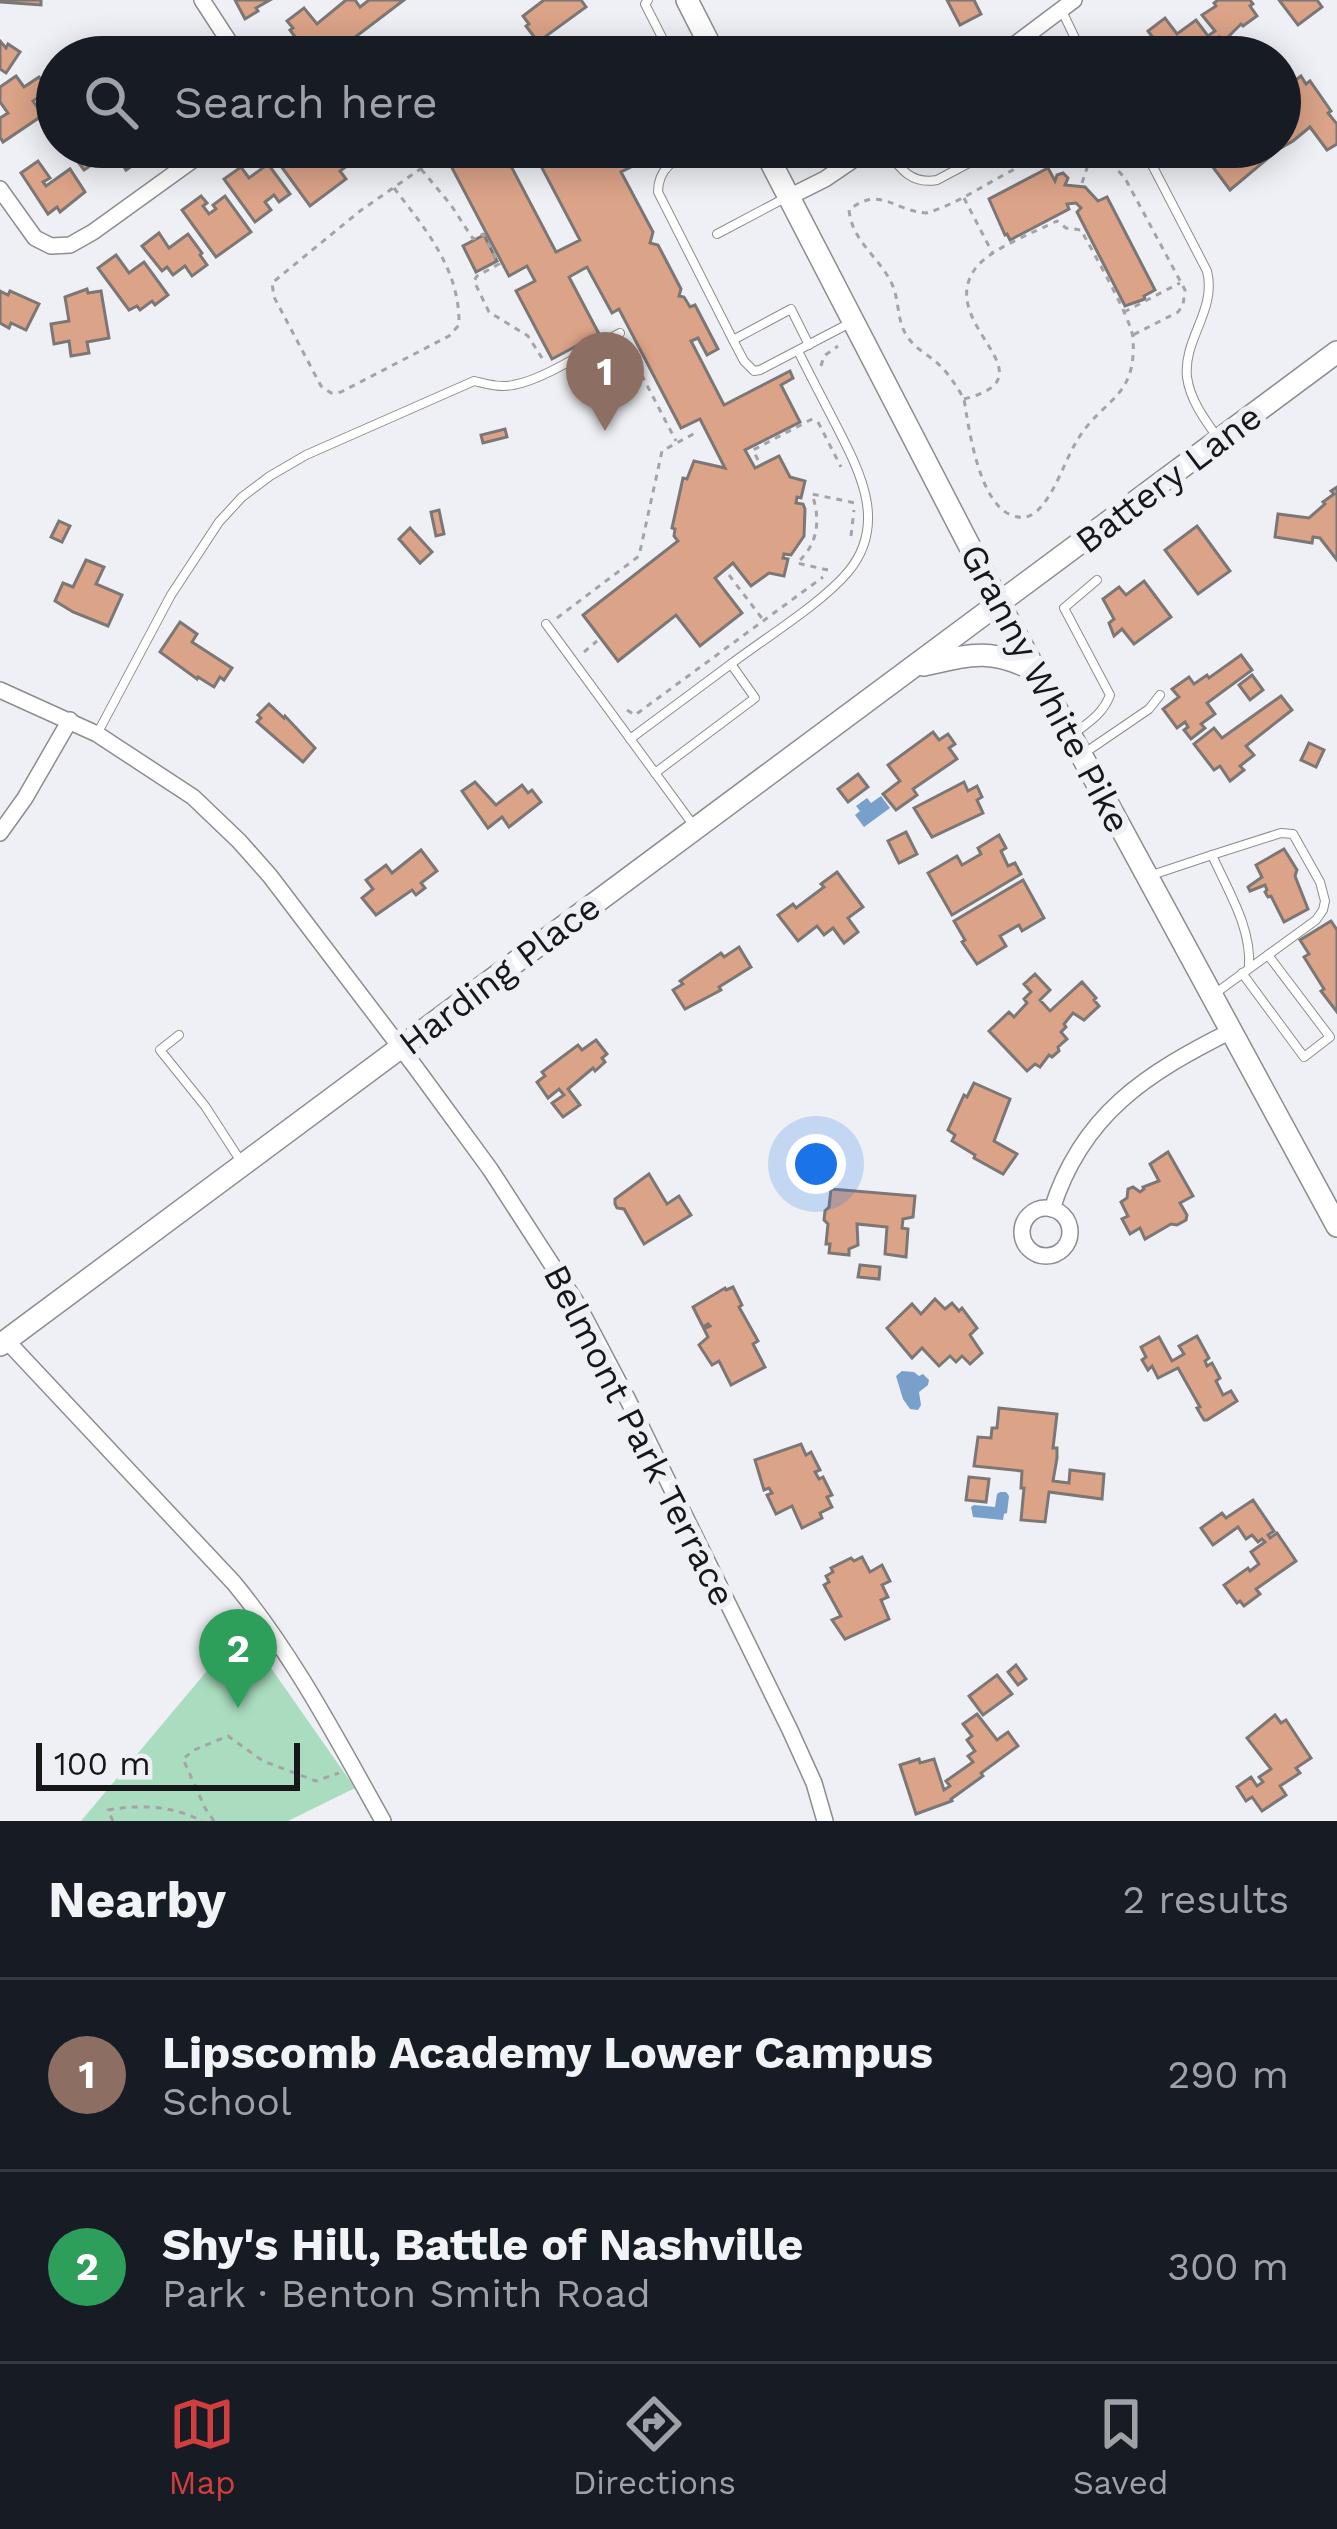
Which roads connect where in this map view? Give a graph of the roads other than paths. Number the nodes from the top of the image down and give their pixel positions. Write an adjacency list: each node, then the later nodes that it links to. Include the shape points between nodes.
1 (202, 0): 5 (street)
2 (648, 0): 6 (lane)
3 (687, 0): 7 (main road)
4 (1068, 5): 8 (street); 9 (lane)
5 (225, 36)
6 (661, 36)
7 (705, 36)
8 (1026, 36)
9 (1078, 36)
10 (182, 168): 17 (street, via 70,245 35,238)
11 (666, 168): 22 (lane, via 658,192)
12 (774, 168): 18 (main road, Granny White Pike)
13 (841, 168): 18 (street)
14 (901, 168): 15 (lane, via 927,182)
15 (960, 168)
16 (1154, 168): 26 (lane, via 1207,272 1209,301 1186,371)
17 (0, 189)
18 (789, 196): 19 (lane); 20 (main road, Granny White Pike)
19 (717, 234)
20 (853, 321): 23 (lane); 28 (main road, Granny White Pike)
21 (620, 333): 36 (lane, via 512,386 475,381 306,455 254,487 188,568)
22 (733, 340): 23 (lane, via 791,309); 24 (lane, via 754,370)
23 (809, 344): 24 (lane)
24 (798, 351): 30 (lane, via 862,478 866,539 830,590)
25 (1337, 352): 26 (main road, Battery Lane)
26 (1219, 440): 28 (main road, Battery Lane)
27 (1097, 580): 38 (lane, via 1064,608 1110,695)
28 (1000, 605): 31 (main road, Harding Place); 32 (main road, Granny White Pike)
29 (547, 625): 37 (lane)
30 (731, 664): 37 (lane); 39 (lane, via 755,698)
31 (912, 668): 32 (main road, via 990,654); 40 (main road, Harding Place)
32 (1036, 671): 38 (main road, Granny White Pike)
33 (0, 690): 35 (street, Belmont Park Terrace)
34 (1160, 694): 38 (lane, via 1149,710)
35 (70, 720): 36 (street, Belmont Park Terrace); 41 (street)
36 (97, 734): 49 (street, Belmont Park Terrace, via 193,797 239,841)
37 (631, 739): 39 (lane)
38 (1077, 746): 43 (main road, Granny White Pike)
39 (655, 773): 40 (lane)
40 (696, 828): 49 (main road, Harding Place)
41 (0, 832)
42 (1212, 855): 43 (lane); 44 (lane, via 1281,832 1302,846 1324,892 1323,910); 45 (lane, via 1242,921)
43 (1148, 877): 46 (main road, Granny White Pike)
44 (1268, 955): 45 (lane); 45 (lane, via 1330,1037 1304,1057)
45 (1246, 970): 46 (lane)
46 (1212, 996): 47 (main road, Granny White Pike)
47 (1231, 1031): 51 (street, via 1146,1078 1111,1109 1069,1168); 52 (main road, Granny White Pike)
48 (178, 1035): 50 (lane, via 160,1050)
49 (400, 1048): 50 (main road, Harding Place); 55 (street, Belmont Park Terrace, via 578,1305 790,1730)
50 (243, 1164): 53 (main road, Harding Place)
51 (1052, 1209)
52 (1337, 1226)
53 (3, 1342): 54 (street, via 245,1597 295,1667)
54 (382, 1821)
55 (825, 1821)

